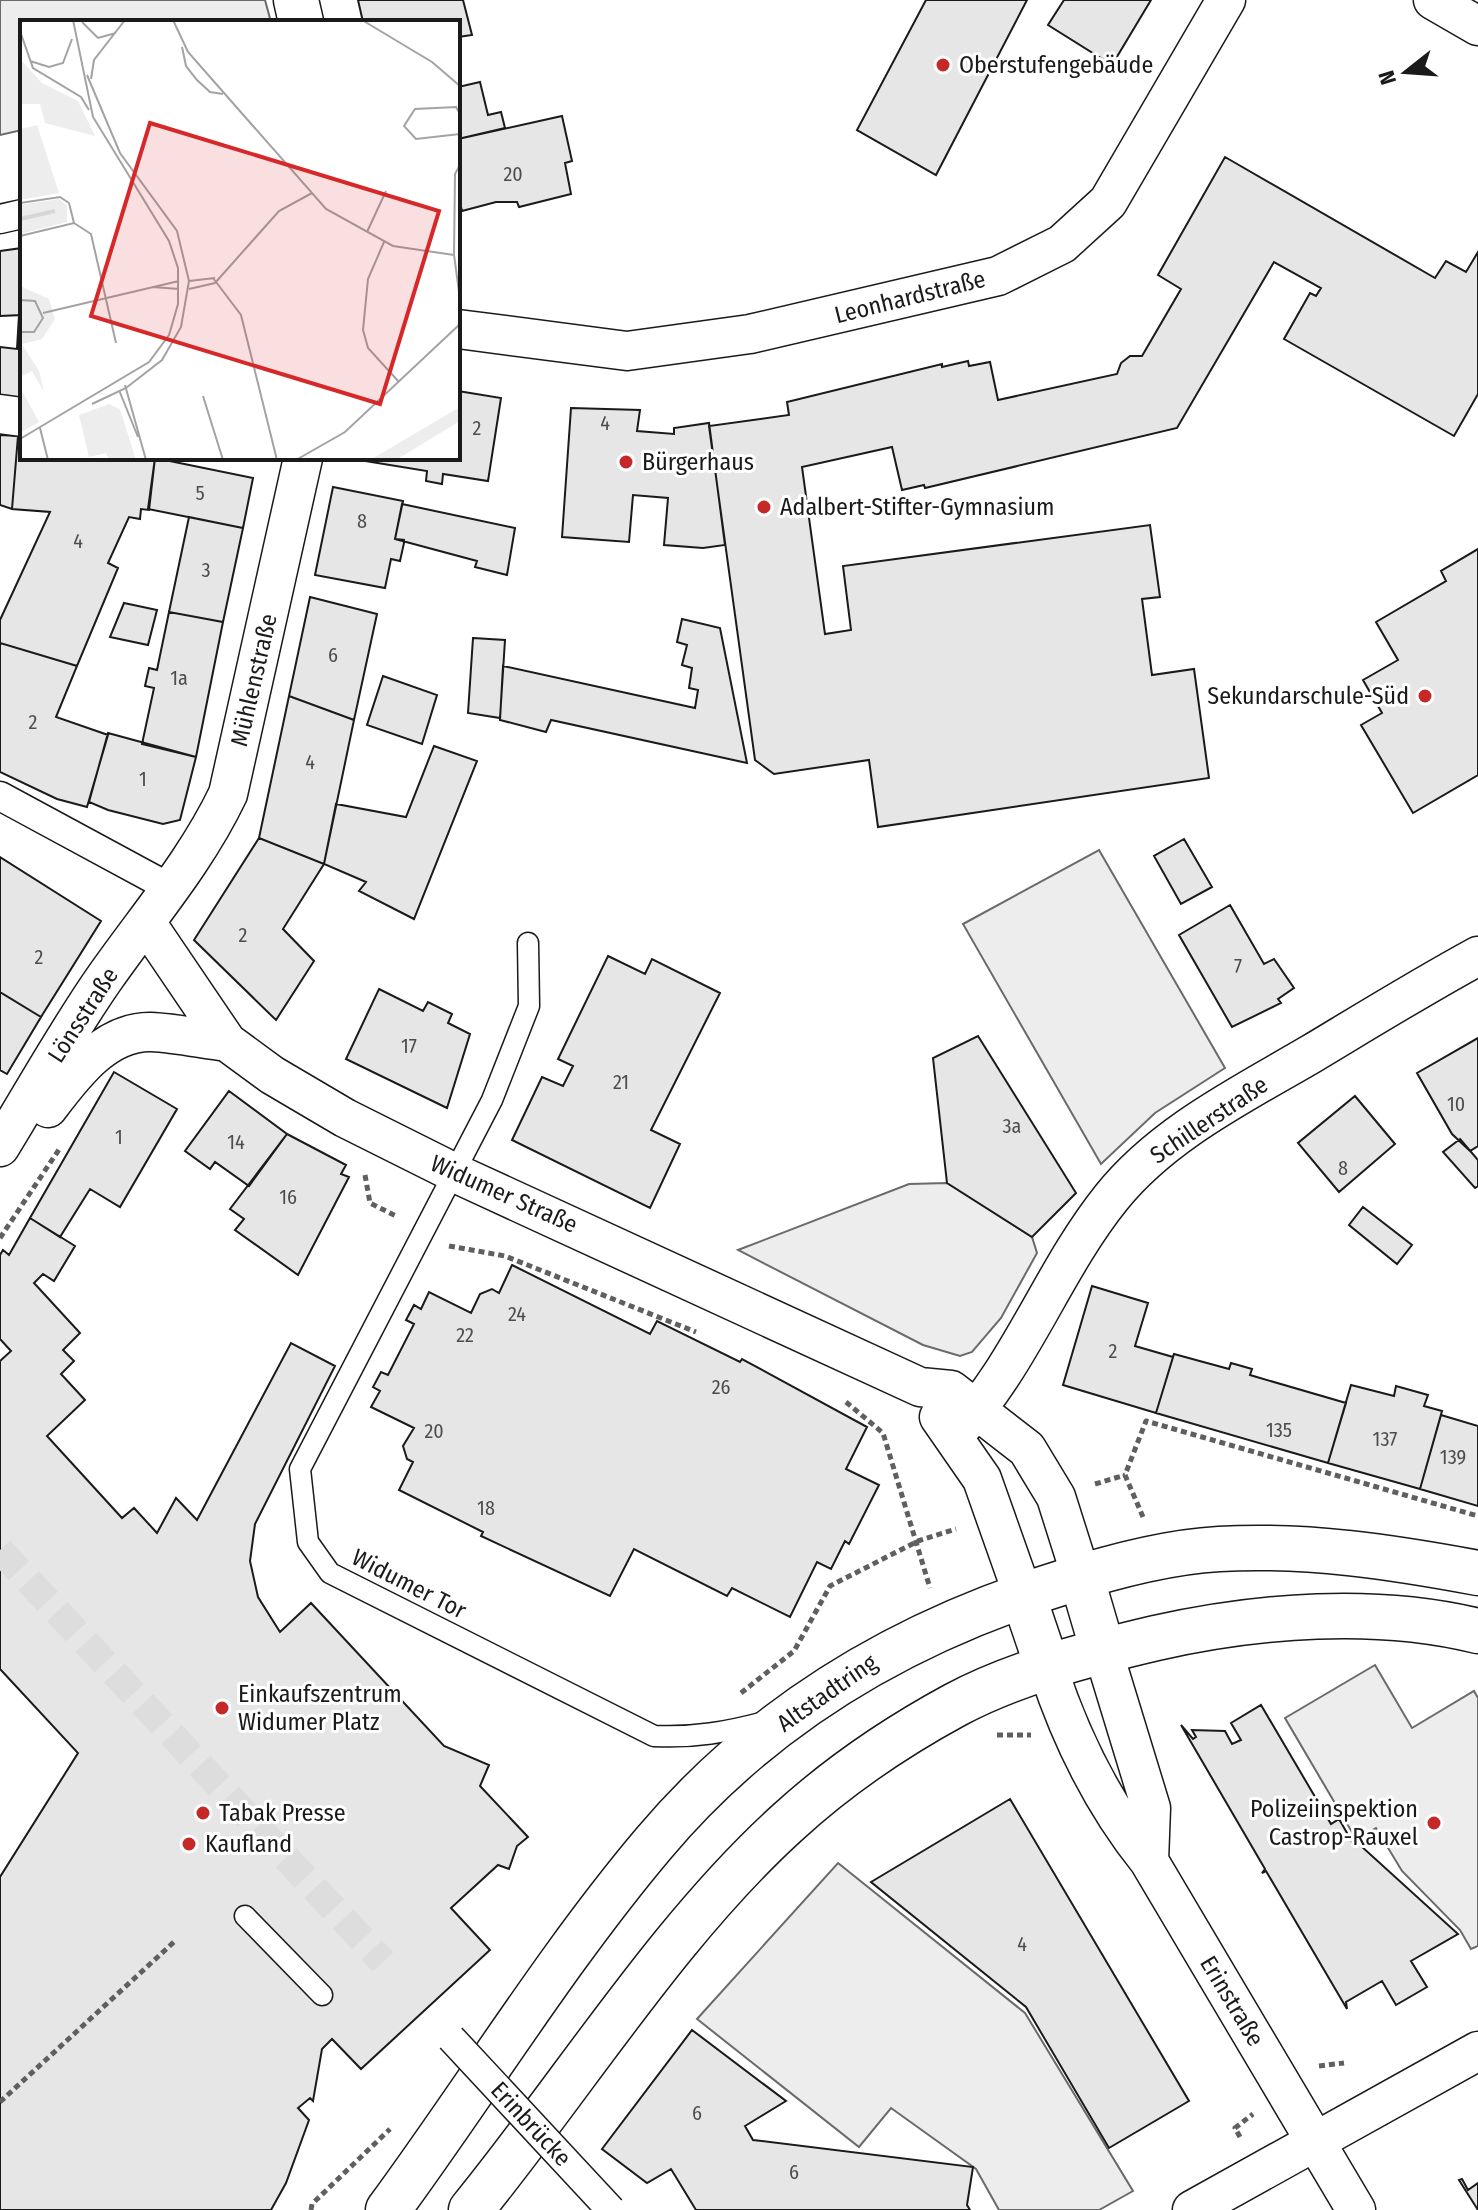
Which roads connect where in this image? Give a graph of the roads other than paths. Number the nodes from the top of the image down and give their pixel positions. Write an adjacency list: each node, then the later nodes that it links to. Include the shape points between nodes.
1 (296, 0): 4 (main road)
2 (1226, 0): 8 (street, Leonhardstraße, via 1108,202 1062,244 998,276 750,334 627,351)
3 (1433, 0): 5 (street)
4 (301, 20)
5 (1478, 26)
6 (20, 214): 7 (street)
7 (0, 219)
8 (460, 329)
9 (0, 414): 10 (street)
10 (20, 417)
11 (303, 460): 13 (street, Mühlenstraße, via 228,794)
12 (0, 796): 13 (street)
13 (172, 889): 14 (street, Lönsstraße)
14 (147, 924): 17 (street, Widumer Straße); 18 (street, Lönsstraße, via 106,976)
15 (528, 943): 19 (lane, Widumer Tor, via 529,1006)
16 (1478, 956): 20 (street, Schillerstraße, via 1217,1109 1150,1157 1111,1198 1067,1261 1007,1369)
17 (227, 1042): 18 (street, Lönsstraße, via 148,1032 104,1047 75,1072 35,1125); 19 (street, Widumer Straße, via 345,1118)
18 (0, 1149)
19 (457, 1174): 20 (street, Widumer Straße, via 920,1387 951,1390); 27 (lane, Widumer Tor, via 300,1469 306,1528 315,1555 330,1573 654,1736 719,1734)
20 (967, 1422): 22 (street, Widumer Straße, via 1027,1449 1056,1497); 23 (street, Widumer Straße)
21 (1478, 1573): 22 (main road, Altstadtring, via 1361,1552 1222,1549)
22 (1081, 1576): 23 (main road, Altstadtring); 25 (main road)
23 (1023, 1595): 26 (main road); 27 (main road, Altstadtring, via 946,1623 885,1653)
24 (1478, 1631): 25 (main road, via 1369,1617 1266,1620)
25 (1103, 1651): 26 (main road); 28 (street, via 1151,1808)
26 (1048, 1669): 28 (street, Erinstraße, via 1068,1730 1123,1828); 35 (main road, via 956,1704 870,1758 787,1823 711,1902)
27 (788, 1716): 34 (main road, Altstadtring, via 705,1789 611,1896)
28 (1149, 1861): 33 (street, Erinstraße)
29 (245, 1916): 30 (lane)
30 (322, 1995)
31 (451, 2038): 36 (street, Erinbrücke, bridge)
32 (1478, 2051): 33 (street)
33 (1315, 2140): 37 (street); 38 (street, Erinstraße)
34 (388, 2210)
35 (471, 2210)
36 (611, 2210)
37 (1192, 2210)
38 (1356, 2210)

